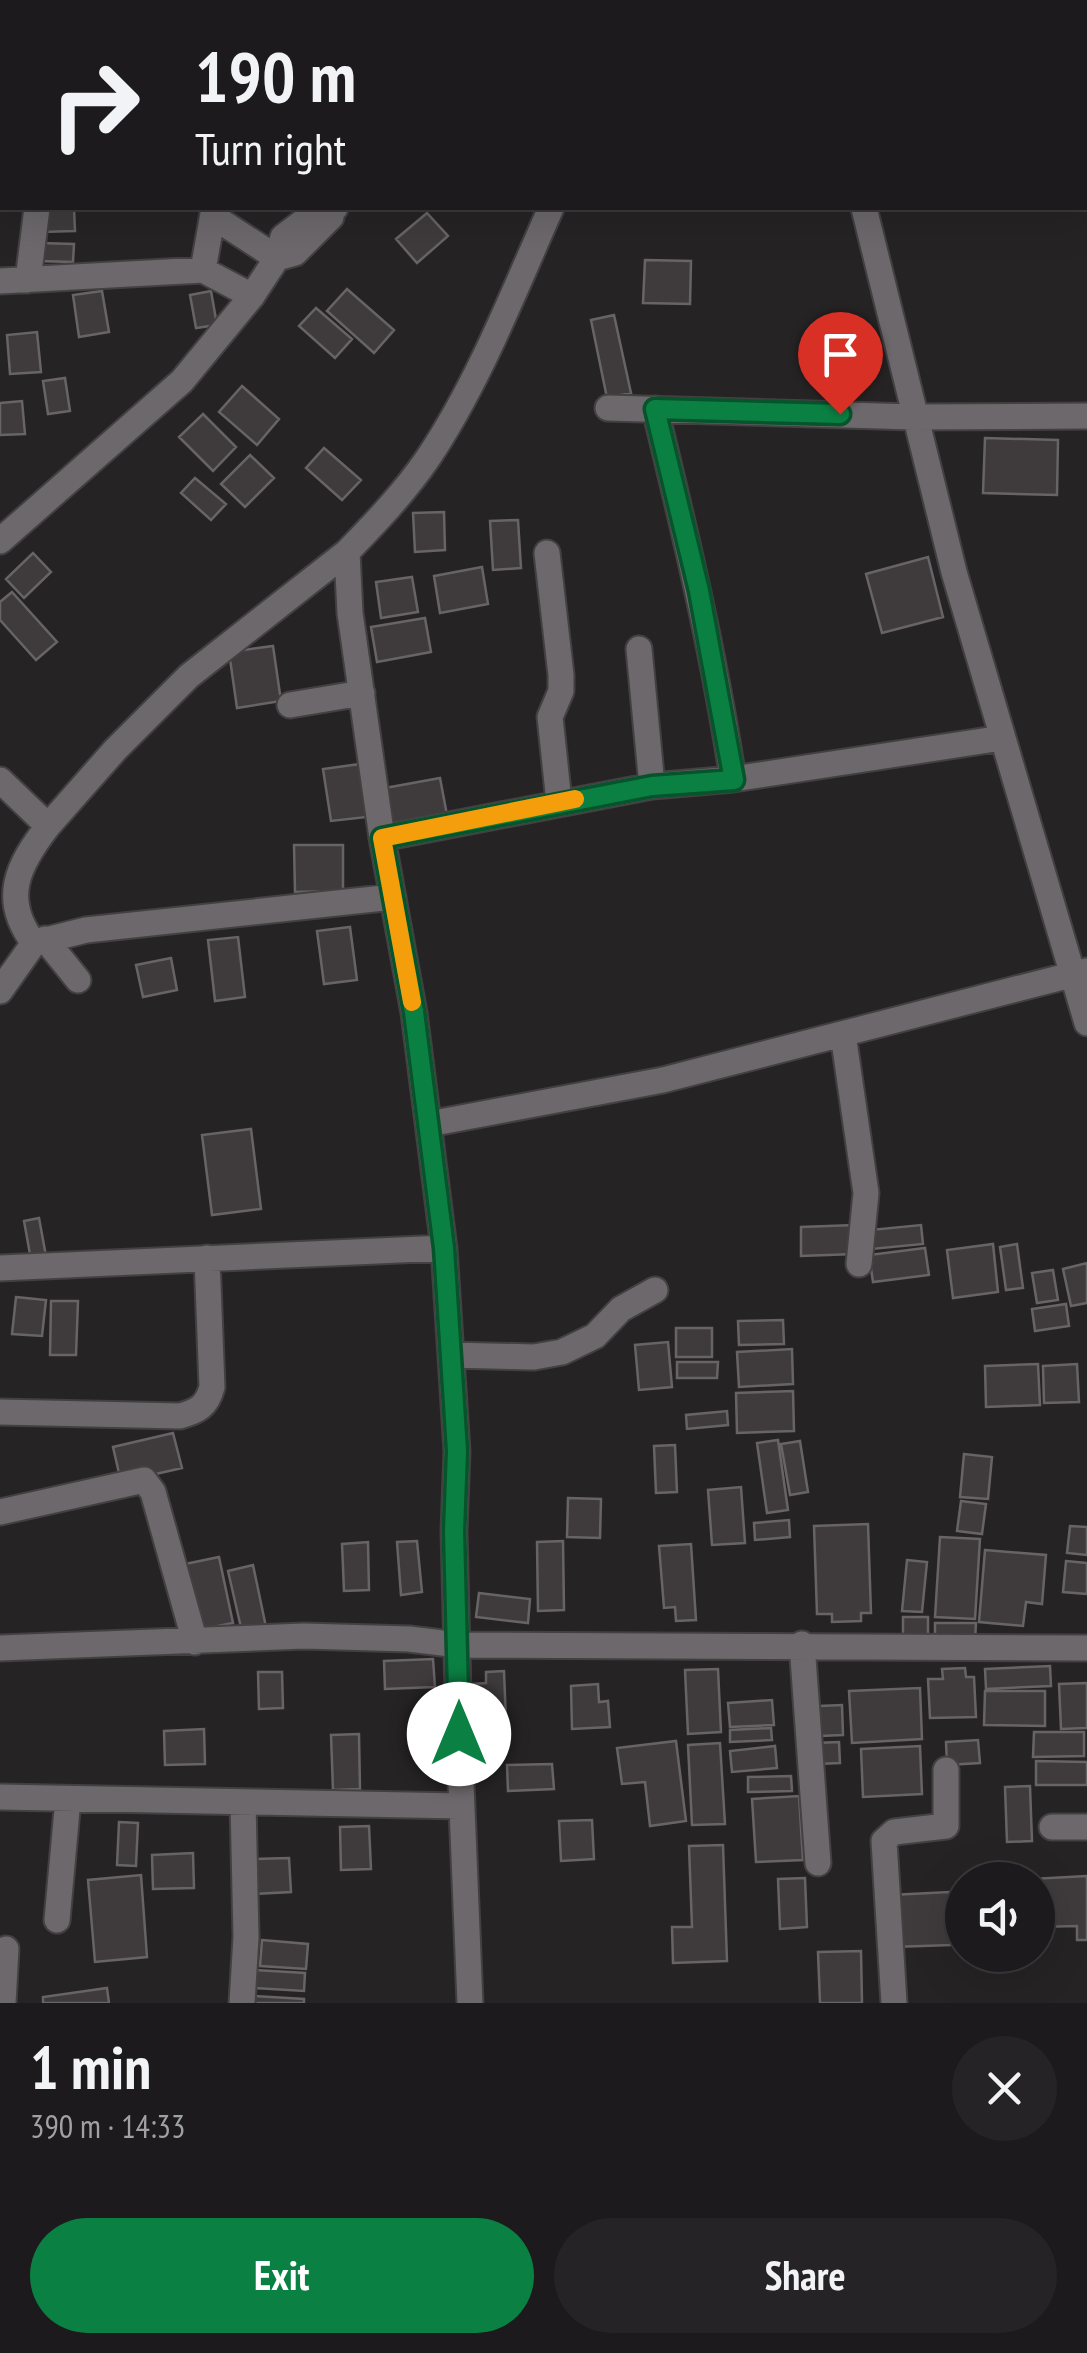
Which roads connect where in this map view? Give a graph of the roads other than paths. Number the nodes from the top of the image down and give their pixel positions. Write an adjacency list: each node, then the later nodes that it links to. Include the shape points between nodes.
1 (37, 210): 8 (street)
2 (336, 210): 6 (street, via 295,254)
3 (550, 210): 16 (street, via 430,454)
4 (864, 210): 14 (street)
5 (214, 212): 6 (street); 7 (street)
6 (280, 247): 10 (street)
7 (203, 270): 8 (street); 10 (street)
8 (28, 280): 9 (street)
9 (0, 281)
10 (252, 296): 15 (street, via 182,382)
11 (608, 408): 12 (street)
12 (655, 409): 14 (street); 23 (street, via 700,596)
13 (1087, 416): 14 (street)
14 (914, 417): 21 (street)
15 (0, 540)
16 (347, 552): 19 (street); 26 (street, via 188,676)
17 (547, 553): 25 (street, via 561,674 550,717)
18 (638, 649): 24 (street)
19 (362, 693): 20 (street); 27 (street)
20 (290, 705)
21 (1002, 738): 23 (street); 30 (street)
22 (0, 780): 26 (street)
23 (734, 780): 24 (street)
24 (652, 786): 25 (street)
25 (559, 802): 27 (street)
26 (48, 826): 29 (street, via 16,882 17,916)
27 (382, 838): 28 (street)
28 (394, 898): 29 (street, via 86,930); 35 (street)
29 (40, 941): 31 (street); 32 (street)
30 (1080, 972): 33 (street); 34 (street)
31 (78, 980)
32 (0, 990)
33 (1087, 1023)
34 (843, 1034): 35 (street, via 663,1080); 38 (street, via 866,1194)
35 (429, 1124): 36 (street)
36 (444, 1248): 37 (street); 41 (street)
37 (207, 1258): 39 (street); 42 (street, via 212,1387 197,1412)
38 (859, 1264)
39 (0, 1268)
40 (655, 1290): 41 (street, via 562,1352)
41 (451, 1355): 46 (street)
42 (0, 1412)
43 (0, 1512): 44 (street, via 144,1480)
44 (195, 1642): 46 (street, via 304,1636); 47 (street)
45 (802, 1644): 46 (street); 48 (street); 56 (street)
46 (459, 1645): 53 (street)
47 (0, 1648)
48 (1087, 1648)
49 (946, 1770): 62 (street, via 947,1824 894,1832 884,1841)
50 (0, 1797): 51 (street)
51 (68, 1800): 52 (street); 57 (street)
52 (244, 1802): 53 (street); 60 (street)
53 (461, 1806): 61 (street)
54 (1052, 1827): 55 (street)
55 (1087, 1827)
56 (818, 1863)
57 (57, 1920)
58 (6, 1949): 59 (street)
59 (3, 2003)
60 (242, 2003)
61 (470, 2003)
62 (894, 2003)

